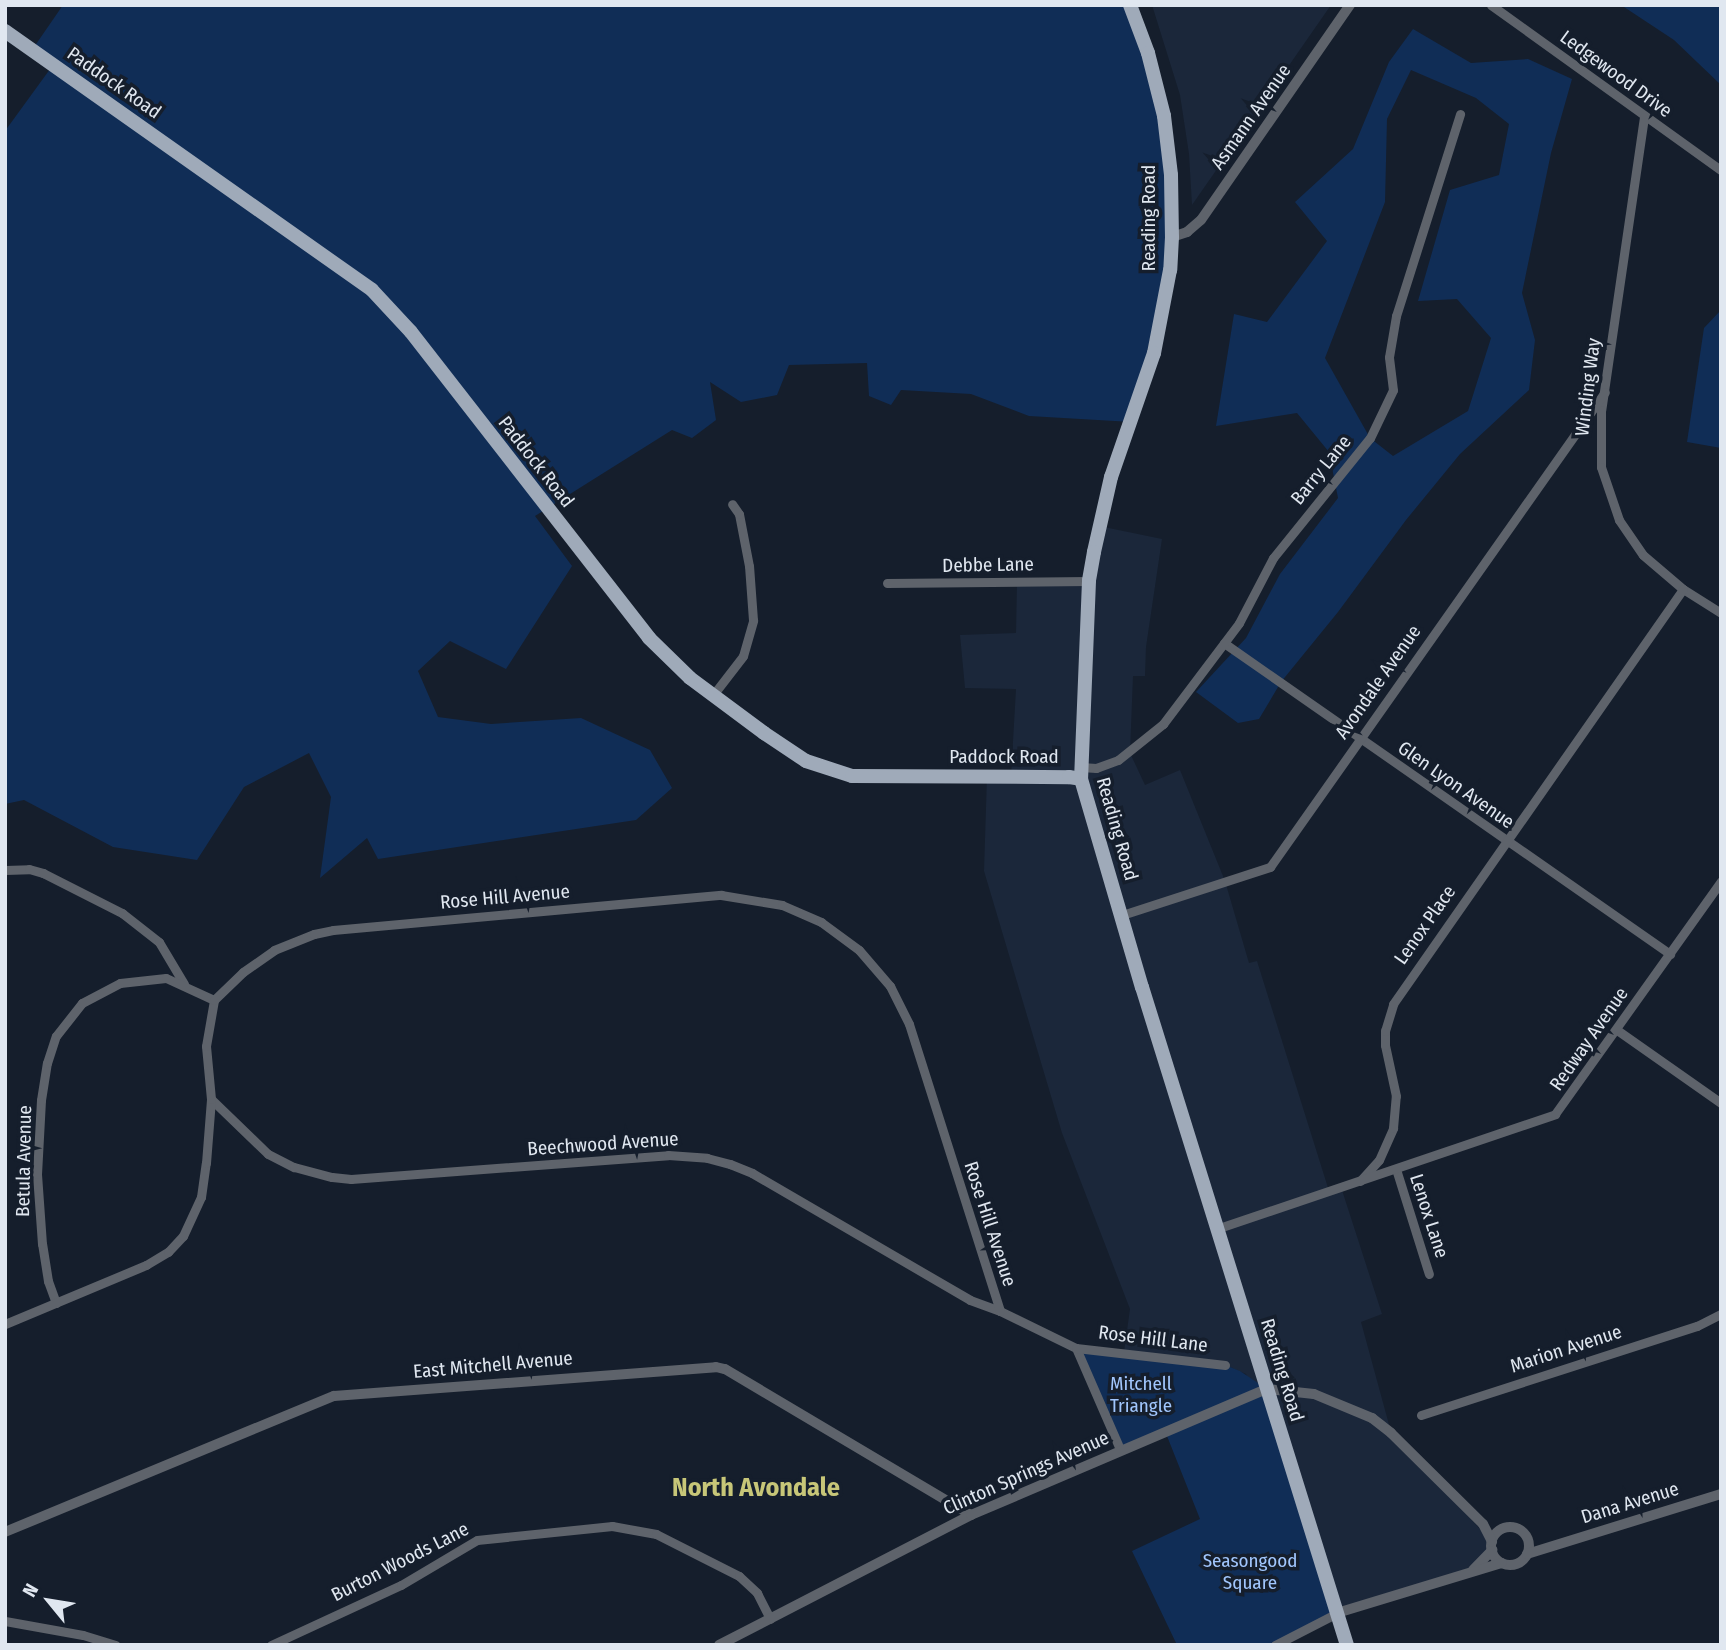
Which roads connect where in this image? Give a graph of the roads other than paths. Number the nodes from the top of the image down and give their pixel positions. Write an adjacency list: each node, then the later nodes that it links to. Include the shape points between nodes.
1 (1130, 5): 8 (main road, Reading Road, via 1164,116)
2 (1350, 5): 8 (street, Asmann Avenue, via 1201,220)
3 (1491, 5): 6 (street, Ledgewood Drive)
4 (7, 35): 16 (main road, Paddock Road, via 372,290 411,332 649,638)
5 (1460, 114): 15 (street, Barry Lane, via 1396,316 1389,357 1393,390 1383,413 1370,438 1273,558 1249,608)
6 (1644, 117): 7 (street, Ledgewood Drive); 9 (street, Winding Way)
7 (1721, 170)
8 (1172, 237): 11 (main road, Reading Road, via 1154,353 1111,477)
9 (1605, 392): 13 (street, Winding Way, via 1599,448 1611,503 1643,555); 17 (street, Avondale Avenue)
10 (732, 504): 16 (street, via 739,514 749,566 753,620 743,656)
11 (1089, 581): 12 (street, Debbe Lane); 18 (main road, Reading Road)
12 (887, 583)
13 (1683, 589): 14 (street, Winding Way); 19 (street, Lenox Place)
14 (1721, 613)
15 (1224, 643): 17 (street, Glen Lyon Avenue); 18 (street, Barry Lane, via 1149,738 1130,753)
16 (712, 695): 18 (main road, Paddock Road, via 806,761 839,773)
17 (1359, 738): 19 (street, Glen Lyon Avenue); 22 (street, Avondale Avenue, via 1270,867)
18 (1081, 773): 22 (main road, Reading Road)
19 (1506, 840): 23 (street, Glen Lyon Avenue); 30 (street, Lenox Place, via 1393,1003 1385,1045 1396,1096 1393,1128 1379,1160)
20 (5, 870): 24 (street, via 43,873 122,913 159,942)
21 (1721, 881): 23 (street, Redway Avenue)
22 (1122, 915): 31 (main road, Reading Road)
23 (1670, 954): 26 (street, Redway Avenue)
24 (184, 984): 25 (street, Betula Avenue); 33 (street, Betula Avenue, via 137,979 106,988 72,1013 50,1049 41,1100 37,1174 42,1244)
25 (214, 1000): 27 (street, via 205,1053); 34 (street, Rose Hill Avenue, via 274,950 333,930 722,895 800,912 859,950 899,1002)
26 (1617, 1030): 28 (street); 29 (street, Redway Avenue, via 1555,1114)
27 (211, 1099): 33 (street, via 201,1197 177,1244 146,1265); 34 (street, Beechwood Avenue, via 268,1154 332,1177 667,1155 711,1159 752,1173 970,1300)
28 (1721, 1103)
29 (1396, 1169): 30 (street, Redway Avenue); 32 (street, Lenox Lane)
30 (1360, 1181): 31 (street)
31 (1219, 1228): 39 (main road, Reading Road)
32 (1429, 1274)
33 (56, 1303): 36 (street)
34 (1000, 1311): 37 (street, Beechwood Avenue)
35 (1721, 1314): 40 (street, Marion Avenue, via 1697,1326)
36 (5, 1324)
37 (1076, 1348): 38 (street, Rose Hill Lane); 41 (street)
38 (1225, 1365)
39 (1267, 1389): 41 (street, Clinton Springs Avenue); 44 (street, Clinton Springs Avenue, via 1314,1394 1372,1418); 53 (main road, Reading Road)
40 (1421, 1415)
41 (1120, 1450): 43 (street, Clinton Springs Avenue)
42 (1721, 1494): 49 (street, Dana Avenue)
43 (971, 1514): 46 (street, East Mitchell Avenue, via 716,1367 334,1396); 54 (street, Clinton Springs Avenue)
44 (1483, 1524): 45 (street, Clinton Springs Avenue); 48 (street, Clinton Springs Avenue)
45 (1502, 1530): 47 (street, via 1513,1528); 48 (street)
46 (5, 1532)
47 (1527, 1538): 49 (street); 50 (street)
48 (1492, 1546): 51 (street); 52 (street)
49 (1550, 1546): 50 (street, Dana Avenue)
50 (1527, 1554): 51 (street, via 1514,1565)
51 (1502, 1563): 52 (street)
52 (1473, 1570): 53 (street)
53 (1338, 1613): 59 (street); 60 (main road, Reading Road)
54 (770, 1619): 57 (street, Burton Woods Lane, via 757,1593 739,1576 656,1534 612,1526 477,1540 401,1585); 58 (street, Clinton Springs Avenue)
55 (5, 1621): 56 (street)
56 (116, 1645)
57 (271, 1645)
58 (719, 1645)
59 (1275, 1645)
60 (1347, 1645)

